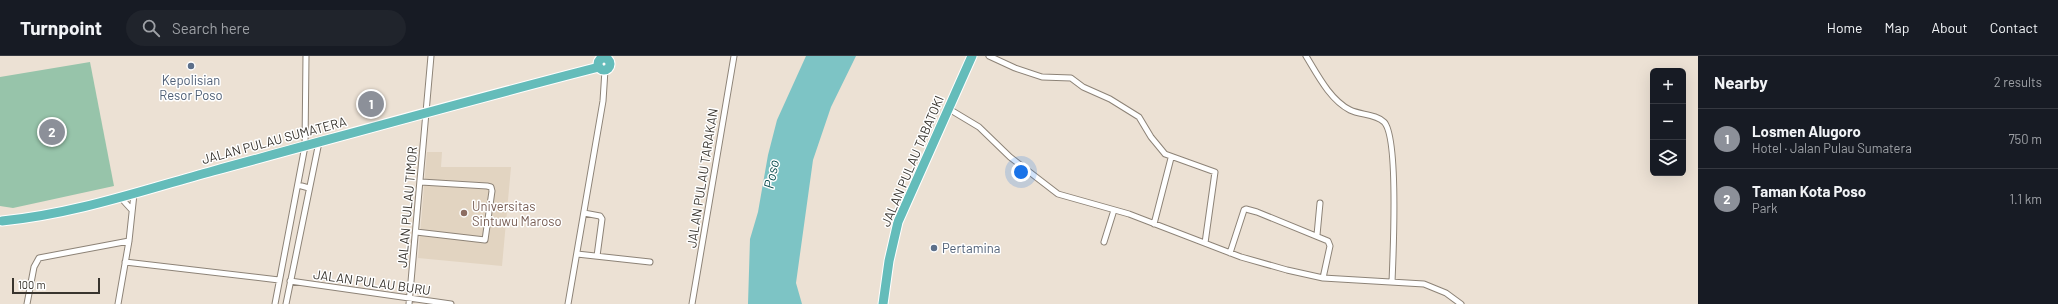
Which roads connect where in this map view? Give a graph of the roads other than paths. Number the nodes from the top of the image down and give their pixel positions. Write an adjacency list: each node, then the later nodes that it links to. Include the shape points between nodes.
1 (306, 56): 12 (street)
2 (431, 56): 10 (street, JALAN PULAU TIMOR)
3 (734, 56): 46 (street, JALAN PULAU TARAKAN)
4 (972, 56): 9 (highway, JALAN PULAU TABATOKI)
5 (989, 56): 13 (street, via 1042,77 1071,78 1082,87 1122,106 1141,118 1161,150)
6 (1306, 56): 38 (street, via 1342,105 1380,120 1388,129 1394,187)
7 (606, 57): 8 (highway, via 600,60)
8 (602, 68): 10 (highway, JALAN PULAU SUMATERA); 22 (street, via 603,101)
9 (949, 109): 21 (street, via 979,126 1010,157 1053,191); 47 (highway, JALAN PULAU TABATOKI, via 898,222)
10 (428, 111): 11 (highway, JALAN PULAU SUMATERA); 14 (street, JALAN PULAU TIMOR)
11 (319, 142): 12 (highway, JALAN PULAU SUMATERA); 16 (street)
12 (305, 146): 15 (street); 17 (highway, JALAN PULAU SUMATERA)
13 (1171, 158): 24 (street); 29 (street, via 1216,173)
14 (421, 182): 25 (street, JALAN PULAU TIMOR); 25 (street, via 487,186 491,187 492,191 485,240)
15 (298, 185): 16 (street); 36 (street)
16 (309, 188): 37 (street)
17 (134, 194): 18 (highway, JALAN PULAU SUMATERA); 20 (street)
18 (121, 198): 20 (street); 23 (highway, JALAN PULAU SUMATERA, via 42,216)
19 (1320, 203): 26 (street)
20 (131, 209): 27 (street)
21 (1114, 210): 24 (street); 28 (street)
22 (584, 213): 31 (street); 32 (street, via 600,216 602,219)
23 (1, 221)
24 (1154, 224): 29 (street)
25 (416, 232): 39 (street, JALAN PULAU TIMOR)
26 (1317, 235): 30 (street, via 1246,209); 35 (street, via 1330,244)
27 (129, 241): 33 (street); 40 (street, via 39,258 34,267)
28 (1104, 242)
29 (1205, 243): 30 (street)
30 (1230, 253): 35 (street)
31 (577, 254): 32 (street); 45 (street)
32 (597, 256): 34 (street)
33 (125, 262): 36 (street); 41 (street)
34 (650, 262)
35 (1323, 278): 38 (street)
36 (279, 280): 42 (street)
37 (290, 281): 39 (street, JALAN PULAU BURU); 43 (street)
38 (1392, 282): 48 (street, via 1431,286)
39 (409, 302): 44 (street, JALAN PULAU BURU)
40 (27, 304)
41 (118, 304)
42 (275, 304)
43 (286, 304)
44 (451, 304)
45 (568, 304)
46 (692, 304)
47 (883, 304)
48 (1461, 304)

